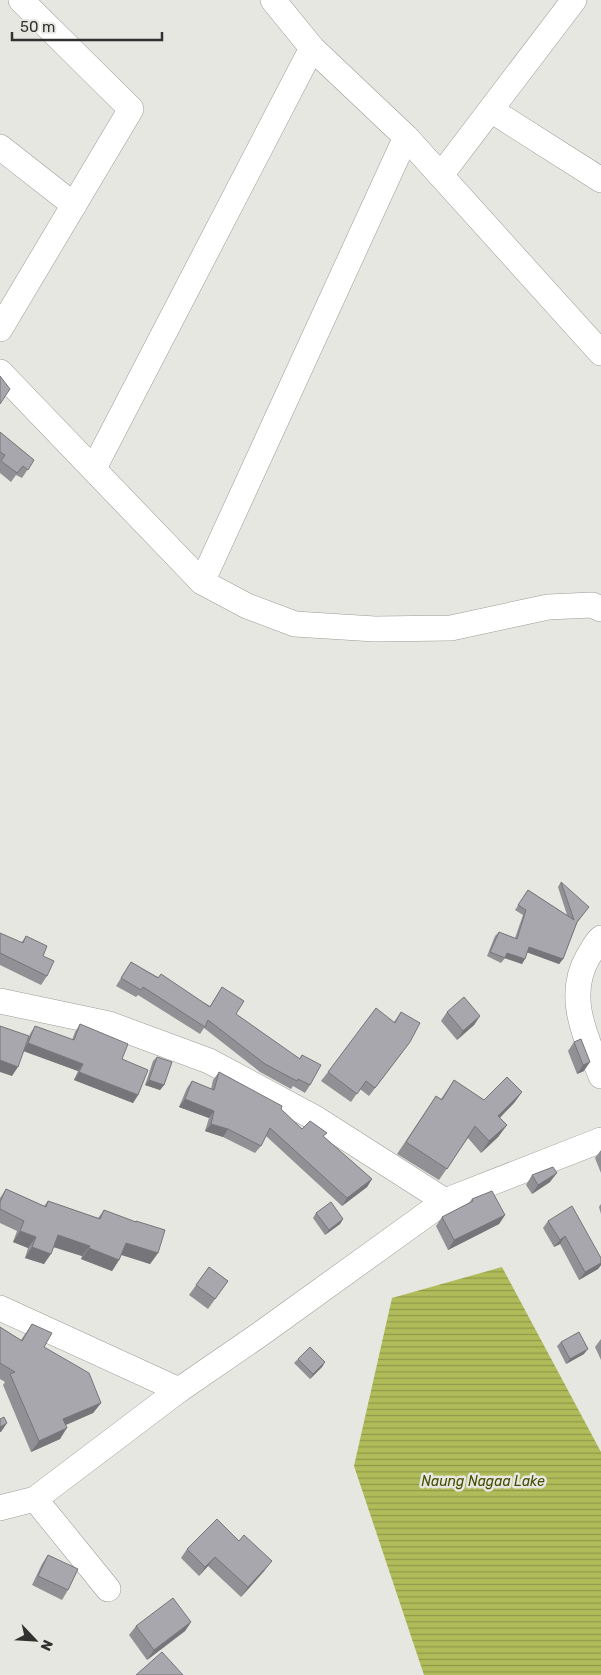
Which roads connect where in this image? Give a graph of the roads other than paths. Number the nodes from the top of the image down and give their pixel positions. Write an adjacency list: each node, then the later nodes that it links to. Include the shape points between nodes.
1 (22, 0): 10 (street, via 131,109)
2 (273, 0): 4 (street)
3 (574, 0): 5 (street)
4 (312, 48): 6 (street); 14 (street)
5 (490, 110): 8 (street); 9 (street)
6 (406, 136): 8 (street); 15 (street)
7 (0, 147): 10 (street)
8 (441, 175): 12 (street)
9 (601, 180)
10 (74, 206): 11 (street)
11 (0, 329)
12 (601, 353)
13 (0, 372): 14 (street)
14 (94, 468): 15 (street)
15 (202, 582): 16 (street, via 247,606 304,625 375,629 451,628 548,607 592,605)
16 (601, 609)
17 (601, 938): 19 (street, via 585,962 577,989 579,1019)
18 (0, 1001): 21 (street, via 109,1024 209,1061 315,1118)
19 (601, 1076)
20 (601, 1140): 21 (street)
21 (445, 1201): 23 (street)
22 (0, 1308): 23 (street)
23 (179, 1390): 24 (street)
24 (36, 1499): 25 (street); 26 (street)
25 (0, 1508)
26 (108, 1589)

